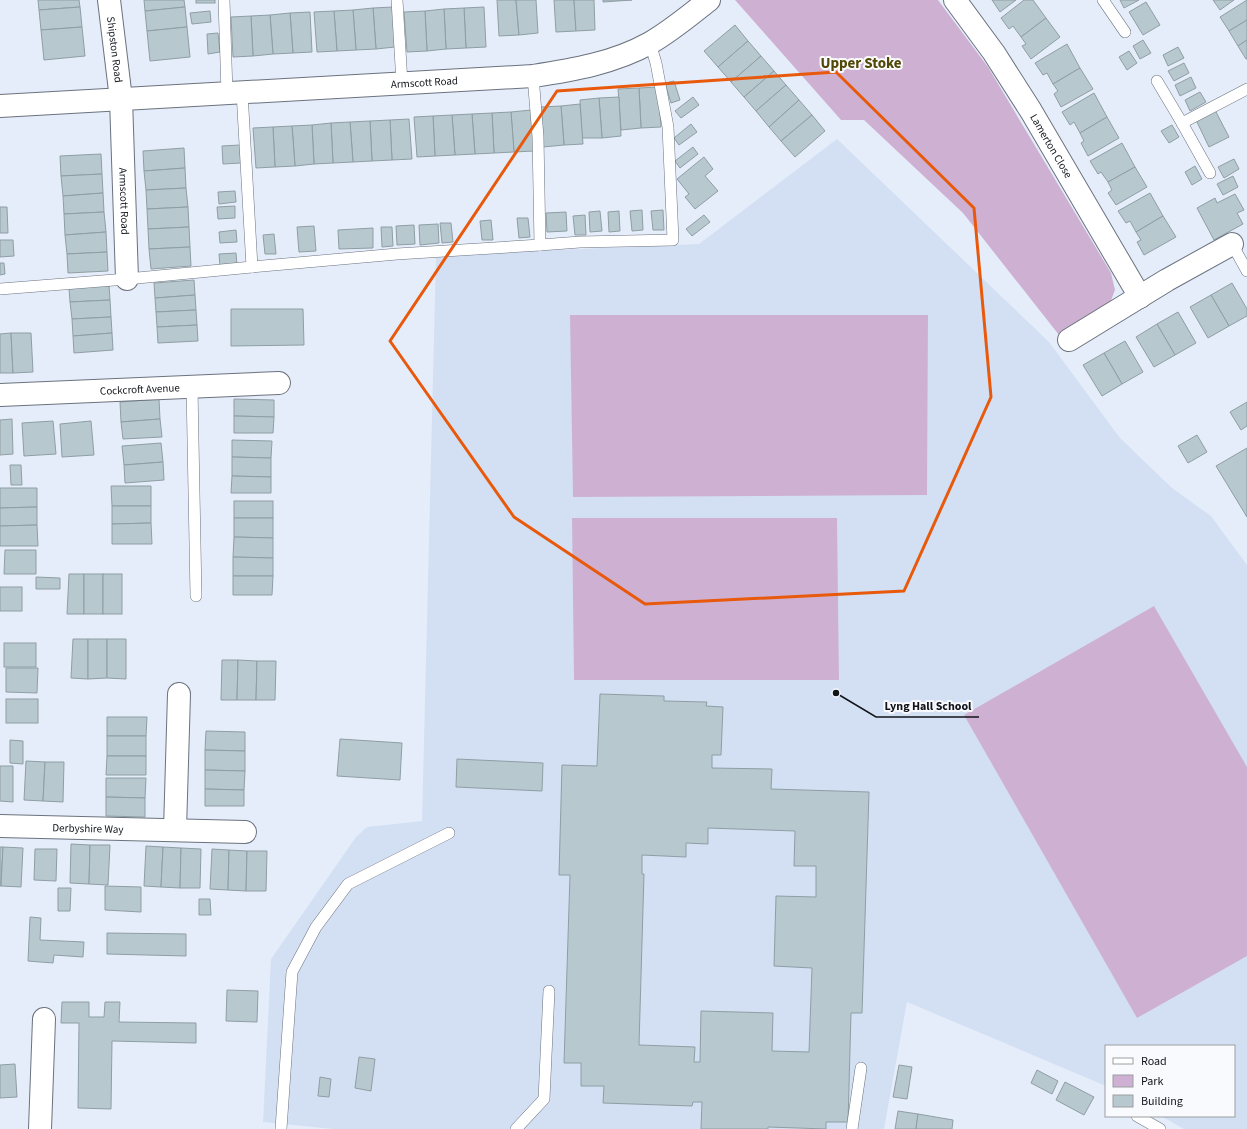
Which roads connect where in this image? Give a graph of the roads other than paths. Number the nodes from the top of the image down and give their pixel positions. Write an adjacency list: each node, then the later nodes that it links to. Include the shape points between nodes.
1 (109, 0): 14 (street, Shipston Road)
2 (224, 0): 13 (lane)
3 (397, 0): 11 (lane)
4 (709, 0): 8 (street, Armscott Road)
5 (954, 0): 24 (street, Lamerton Close, via 994,53 1032,111)
6 (1103, 0): 7 (lane)
7 (1125, 32)
8 (650, 43): 9 (street, Armscott Road, via 587,67); 19 (lane, via 668,127 673,240)
9 (533, 76): 11 (street, Armscott Road); 19 (lane, via 538,137)
10 (1157, 81): 16 (lane)
11 (402, 83): 13 (street, Armscott Road)
12 (1247, 89): 16 (lane)
13 (235, 92): 14 (street, Armscott Road); 20 (lane)
14 (121, 99): 15 (street, Armscott Road); 22 (street, Armscott Road)
15 (0, 106)
16 (1182, 123): 17 (lane)
17 (1210, 173)
18 (1232, 244): 21 (lane); 24 (street)
19 (540, 245): 20 (lane)
20 (252, 267): 22 (lane)
21 (1247, 271)
22 (127, 279): 23 (lane)
23 (0, 289)
24 (1140, 297): 25 (street)
25 (1069, 340)
26 (279, 383): 27 (street, Cockcroft Avenue)
27 (192, 387): 28 (street, Cockcroft Avenue); 29 (lane)
28 (0, 395)
29 (196, 596)
30 (179, 694): 32 (street)
31 (0, 826): 32 (street, Derbyshire Way)
32 (176, 830): 33 (street, Derbyshire Way)
33 (245, 832)
34 (449, 833): 40 (lane, via 348,884 316,927 292,972)
35 (549, 991): 41 (lane, via 544,1099)
36 (44, 1019): 39 (street)
37 (861, 1068): 42 (lane)
38 (1139, 1117): 43 (lane)
39 (40, 1129)
40 (281, 1129)
41 (516, 1129)
42 (852, 1129)
43 (1160, 1129)

